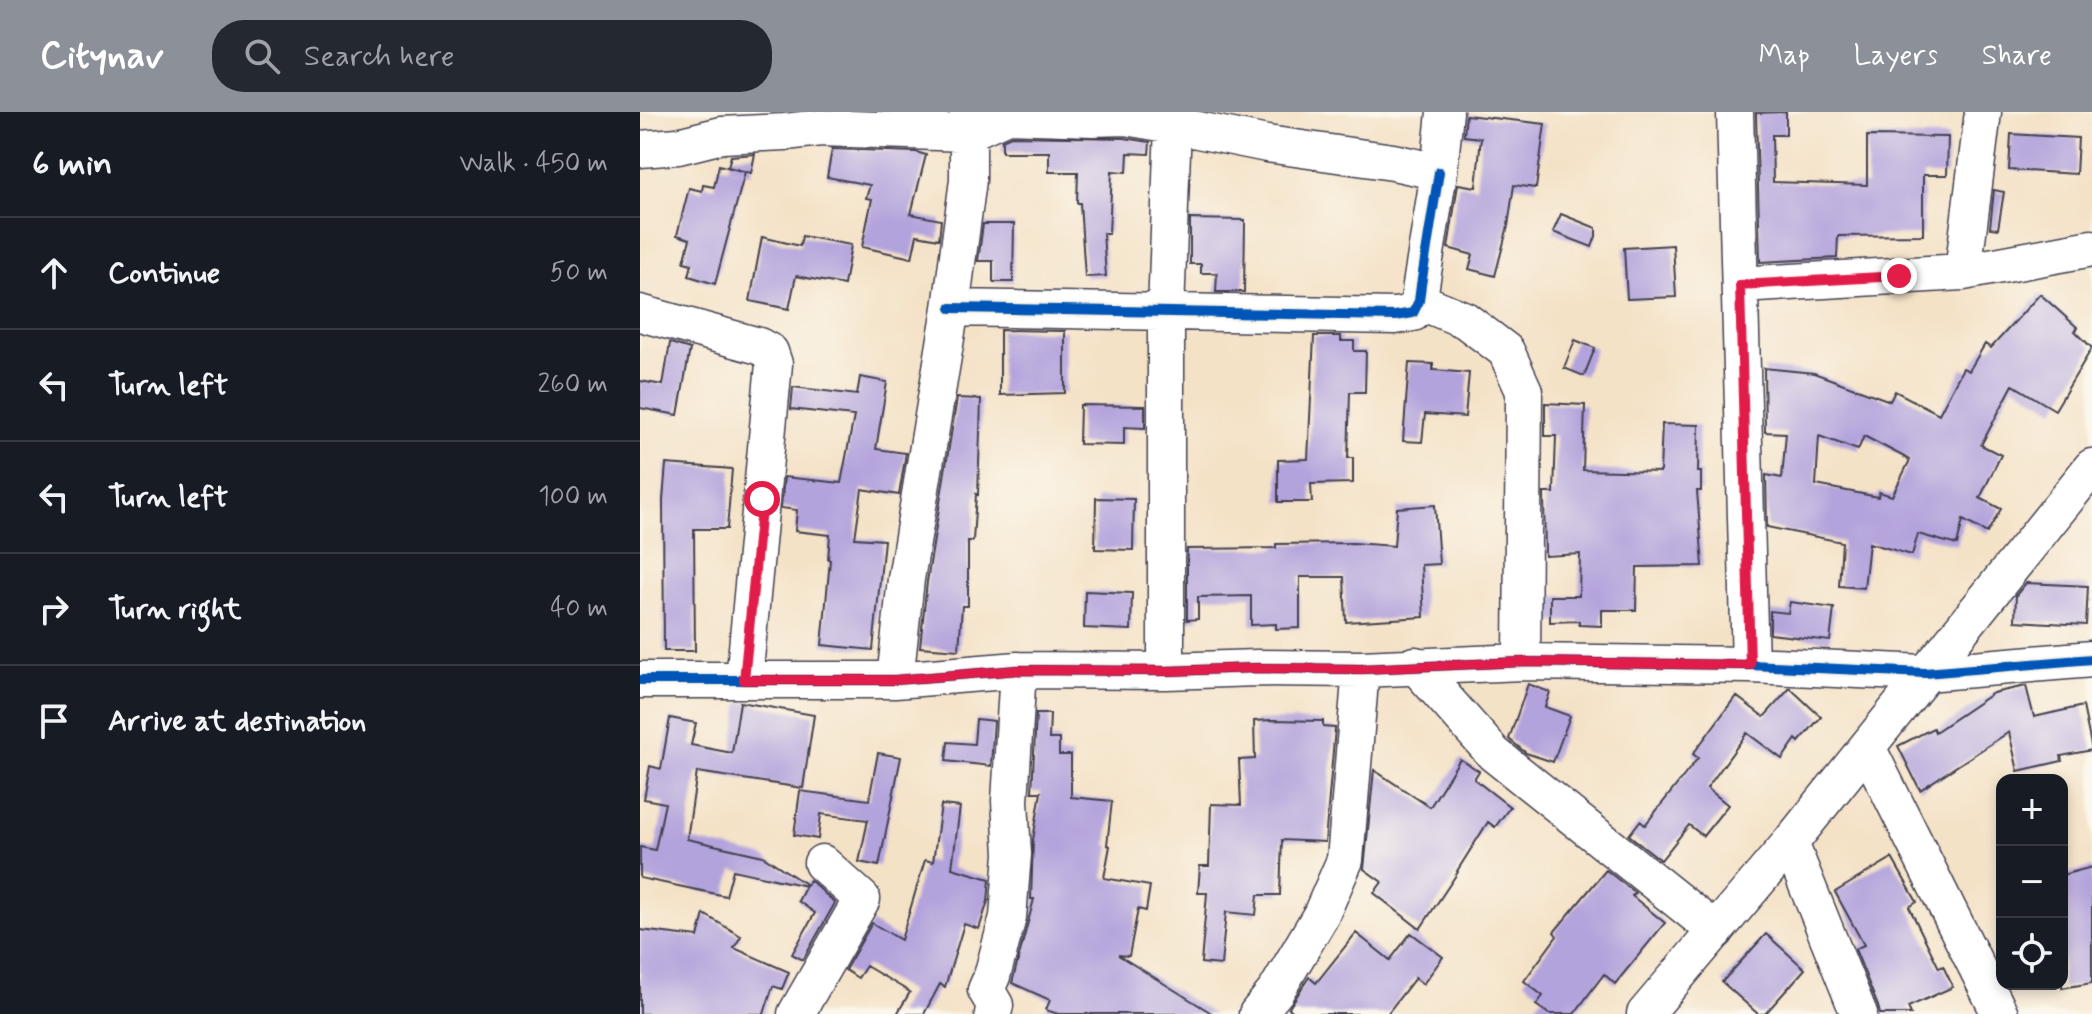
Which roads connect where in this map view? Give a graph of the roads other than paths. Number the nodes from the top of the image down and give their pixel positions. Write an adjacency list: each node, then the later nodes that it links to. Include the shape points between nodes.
1 (1445, 112): 11 (street)
2 (1735, 112): 14 (street)
3 (1983, 112): 13 (street)
4 (1126, 114): 6 (street, via 1007,115); 7 (street)
5 (786, 122): 6 (street, via 821,128); 8 (street, via 722,135)
6 (968, 123): 16 (street, via 968,180)
7 (1173, 125): 9 (street); 17 (street)
8 (694, 127): 10 (street, via 678,146)
9 (1269, 128): 11 (street)
10 (640, 149)
11 (1439, 172): 15 (street)
12 (2092, 248): 13 (street)
13 (1963, 272): 14 (street)
14 (1740, 285): 23 (street)
15 (1419, 301): 17 (street, via 1413,313 1395,316); 21 (street, via 1465,320 1506,351 1524,391)
16 (951, 308): 17 (street); 30 (street, via 906,579)
17 (1166, 311): 26 (street)
18 (640, 313): 29 (street, via 759,346 770,352 774,364)
19 (2092, 467): 27 (street)
20 (2092, 659): 27 (street)
21 (1522, 662): 22 (street); 23 (street)
22 (1415, 665): 24 (street); 34 (street, via 1494,754)
23 (1750, 665): 27 (street)
24 (1361, 669): 26 (street); 37 (street, via 1345,860 1321,915)
25 (1018, 670): 26 (street); 30 (street); 36 (street, via 1008,917 986,990 995,1005)
26 (1166, 671)
27 (1925, 673): 31 (street)
28 (640, 680): 29 (street)
29 (744, 680): 30 (street)
30 (895, 680)
31 (1867, 747): 32 (street); 40 (street)
32 (1790, 843): 34 (street); 39 (street)
33 (822, 863): 35 (street, via 862,899)
34 (1716, 931): 38 (street)
35 (796, 1014)
36 (993, 1014)
37 (1257, 1014)
38 (1645, 1014)
39 (1859, 1014)
40 (2000, 1014)

